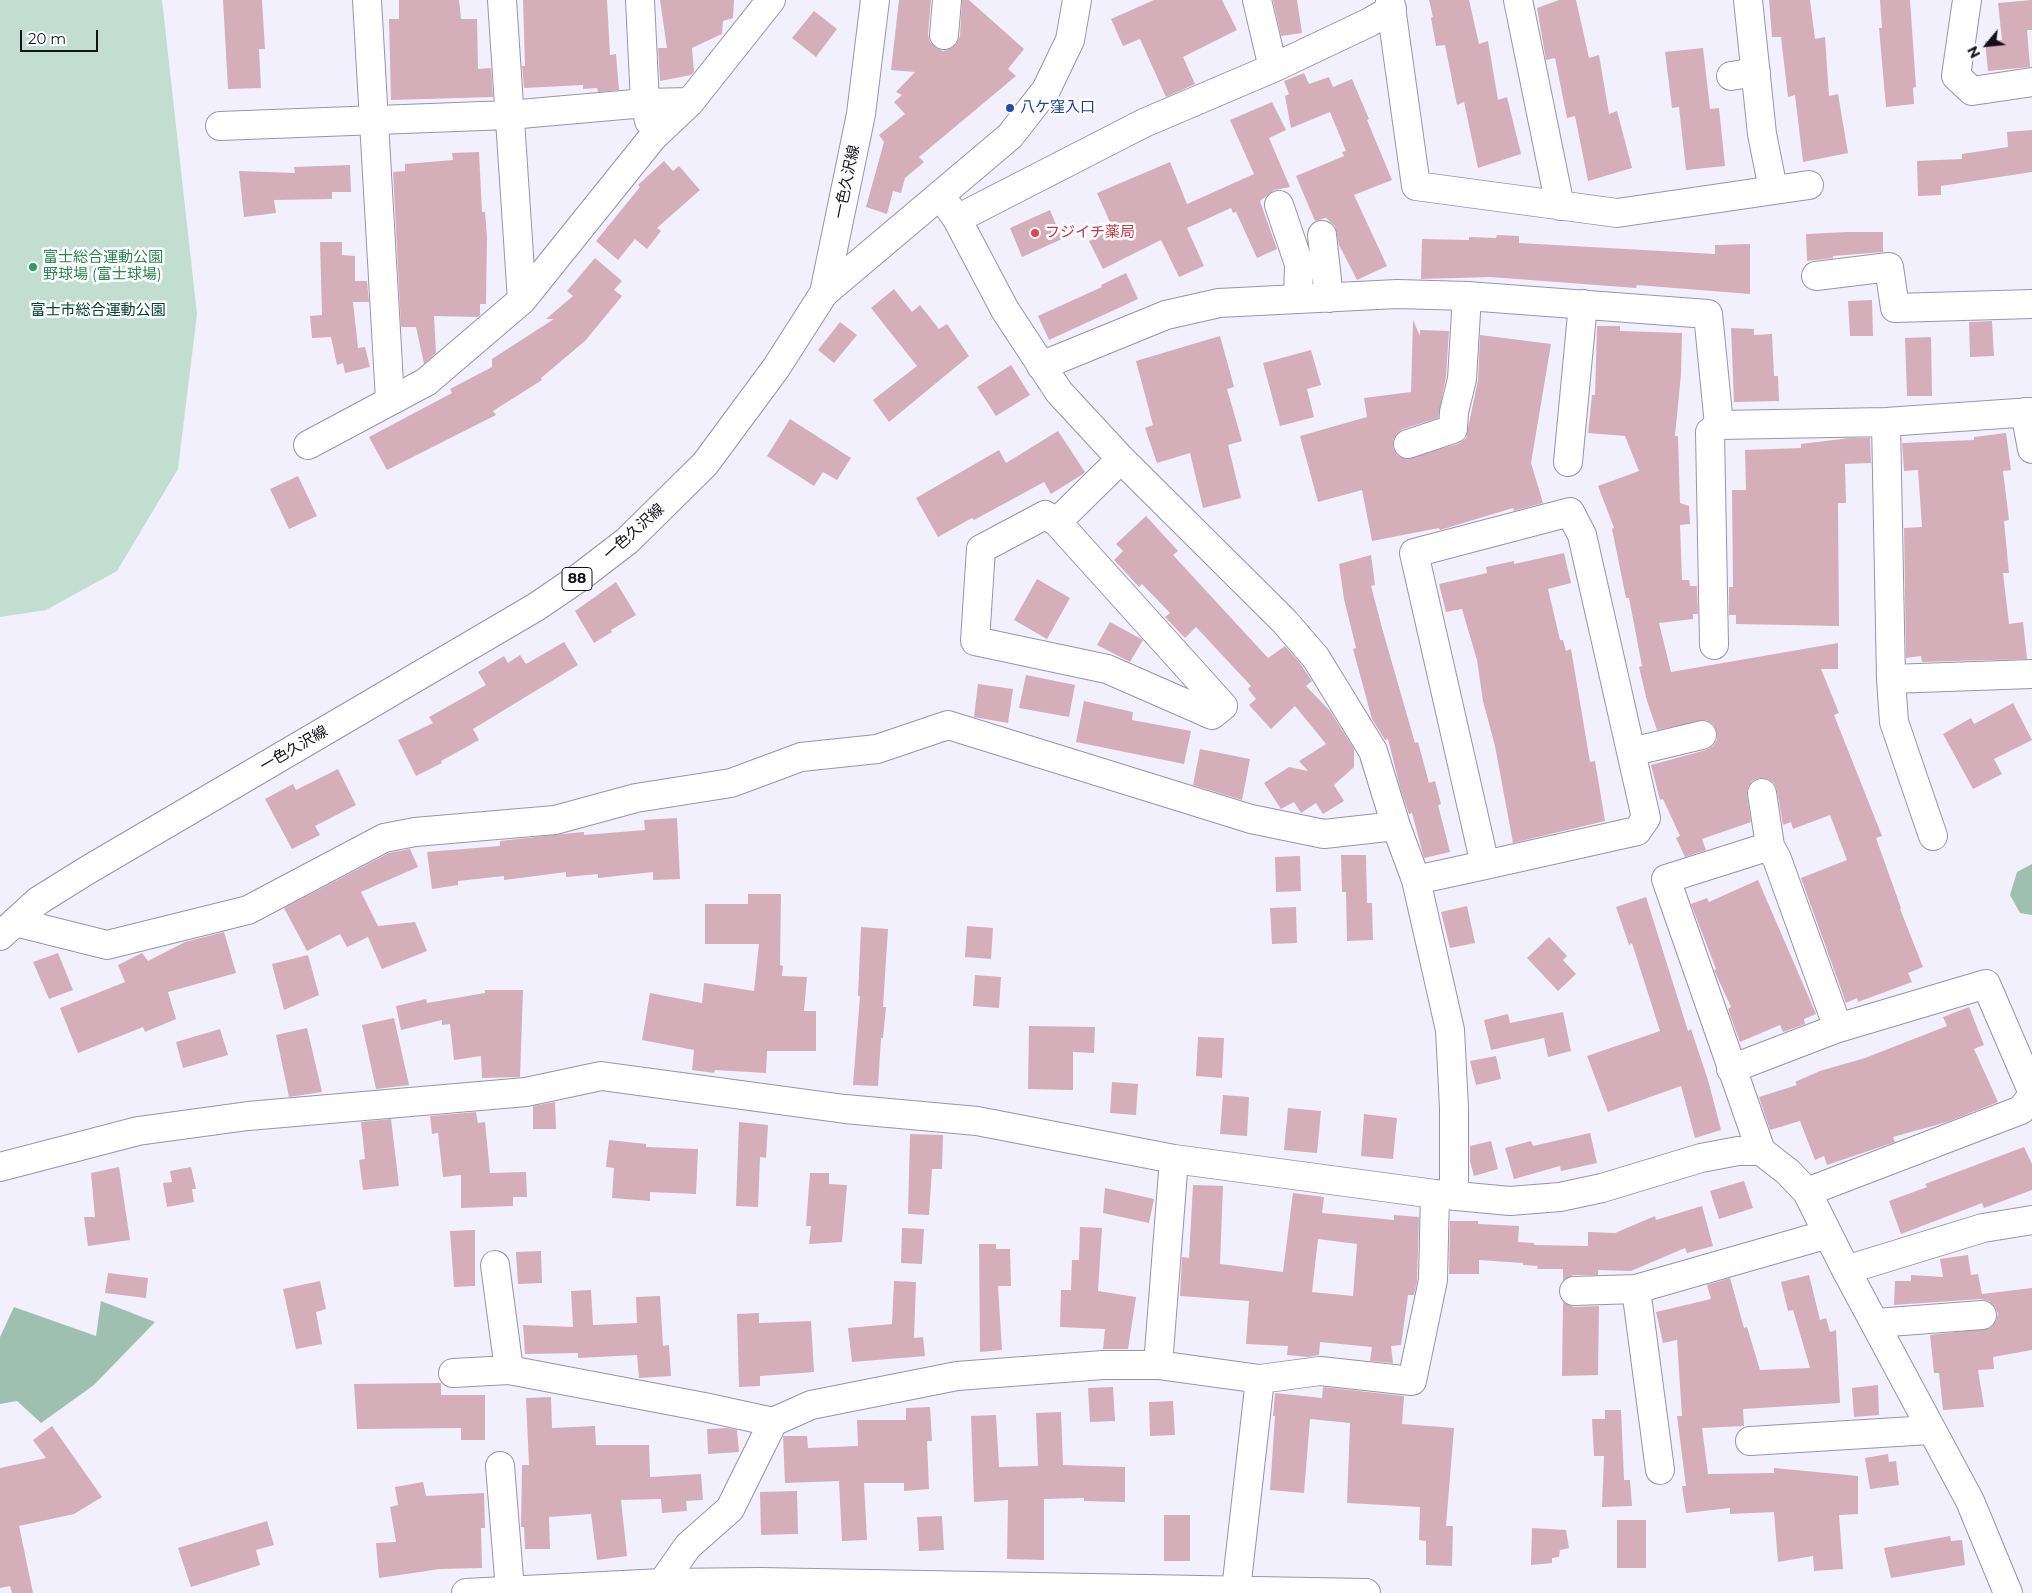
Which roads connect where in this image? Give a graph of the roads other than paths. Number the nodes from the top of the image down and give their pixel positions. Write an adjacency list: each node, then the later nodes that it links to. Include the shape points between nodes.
1 (367, 0): 19 (street)
2 (502, 0): 18 (street)
3 (640, 0): 17 (street)
4 (875, 0): 30 (street, 一色久沢線 / 88, via 861,114)
5 (947, 0): 13 (street)
6 (1077, 0): 24 (street, via 1070,40 1046,90 1010,136)
7 (1257, 0): 14 (street)
8 (1748, 0): 23 (street, via 1744,74 1754,135)
9 (1967, 0): 15 (street, via 1956,76 1972,91)
10 (1511, 2): 26 (street, via 1533,125)
11 (765, 4): 16 (street)
12 (1391, 5): 14 (street, via 1370,22); 26 (street, via 1416,186)
13 (944, 35)
14 (1273, 68): 27 (street, via 1144,123)
15 (2032, 82)
16 (690, 102): 17 (street); 21 (street)
17 (645, 103): 18 (street); 21 (street)
18 (509, 115): 19 (street); 34 (street)
19 (373, 119): 20 (street); 38 (street)
20 (220, 126)
21 (654, 137): 34 (street)
22 (1809, 185): 23 (street)
23 (1773, 189): 26 (street, via 1617,212)
24 (942, 196): 27 (street); 30 (street)
25 (1279, 205): 33 (street, via 1299,264)
26 (1560, 206)
27 (957, 219): 37 (street, via 1005,310)
28 (1322, 235): 32 (street)
29 (1816, 276): 36 (street, via 1889,267 1894,308)
30 (824, 293): 59 (street, 一色久沢線 / 88, via 776,368 705,464 627,541 536,606 38,901)
31 (1467, 296): 32 (street, via 1397,294); 35 (street); 42 (street, via 1462,379 1453,430)
32 (1329, 298): 33 (street)
33 (1298, 299): 37 (street, via 1219,303 1166,314)
34 (522, 300): 38 (street, via 426,382)
35 (1583, 304): 41 (street, via 1708,314); 46 (street)
36 (2032, 304)
37 (1041, 366): 45 (street, via 1060,392)
38 (390, 400): 43 (street)
39 (2029, 412): 40 (street); 44 (street)
40 (1886, 422): 41 (street); 50 (street)
41 (1719, 425): 48 (street, via 1710,432)
42 (1408, 444)
43 (308, 445)
44 (2032, 449)
45 (1121, 459): 47 (street); 54 (street, via 1285,622 1316,658 1373,751)
46 (1568, 462)
47 (1058, 522): 47 (street, via 1045,515 981,549 975,641 1107,669 1212,715 1224,706)
48 (1714, 646)
49 (2032, 674): 50 (street)
50 (1891, 679): 55 (street, via 1894,722)
51 (1702, 735): 52 (street)
52 (1631, 752): 57 (street, via 1646,818 1638,831); 57 (street, via 1582,535 1570,512 1414,553)
53 (1762, 793): 56 (street)
54 (1396, 826): 58 (street); 59 (street, via 1324,834 1251,819 948,725 877,749 801,757 731,783 636,798 555,820 415,832 384,838 248,910 107,945)
55 (1933, 836)
56 (1770, 846): 60 (street); 61 (street, via 1666,879)
57 (1486, 865): 58 (street)
58 (1416, 880): 68 (street, via 1450,1030 1454,1108)
59 (8, 929)
60 (1838, 1028): 61 (street); 62 (street, via 1986,984)
61 (1731, 1069): 64 (street)
62 (2032, 1092)
63 (2032, 1096): 67 (street, via 2021,1110)
64 (1761, 1151): 67 (street); 68 (street, via 1738,1151 1701,1158 1602,1188 1560,1197 1510,1201)
65 (1174, 1159): 66 (street, via 977,1121 845,1109 601,1076 526,1092 248,1116 138,1131); 68 (street); 77 (street)
66 (0, 1167)
67 (1807, 1192): 70 (street)
68 (1444, 1195): 80 (street, via 1433,1280 1412,1381 1320,1371)
69 (2032, 1220): 72 (street, via 1983,1228)
70 (1828, 1234): 72 (street); 73 (street)
71 (495, 1265): 78 (street)
72 (1846, 1270): 76 (street)
73 (1636, 1289): 74 (street); 85 (street)
74 (1574, 1291)
75 (1982, 1316): 76 (street)
76 (1876, 1323): 82 (street)
77 (1158, 1365): 80 (street); 81 (street, via 1103,1365 957,1376 810,1404)
78 (509, 1370): 79 (street); 81 (street)
79 (453, 1372)
80 (1260, 1379): 88 (street)
81 (772, 1422): 86 (street, via 730,1509 688,1546)
82 (1930, 1430): 83 (street); 91 (street, via 1970,1501)
83 (1750, 1442)
84 (500, 1466): 87 (street)
85 (1660, 1470)
86 (668, 1587): 87 (street); 88 (street, via 760,1582)
87 (510, 1590): 89 (street)
88 (1236, 1590): 90 (street)
89 (466, 1593)
90 (1366, 1593)
91 (2008, 1593)

